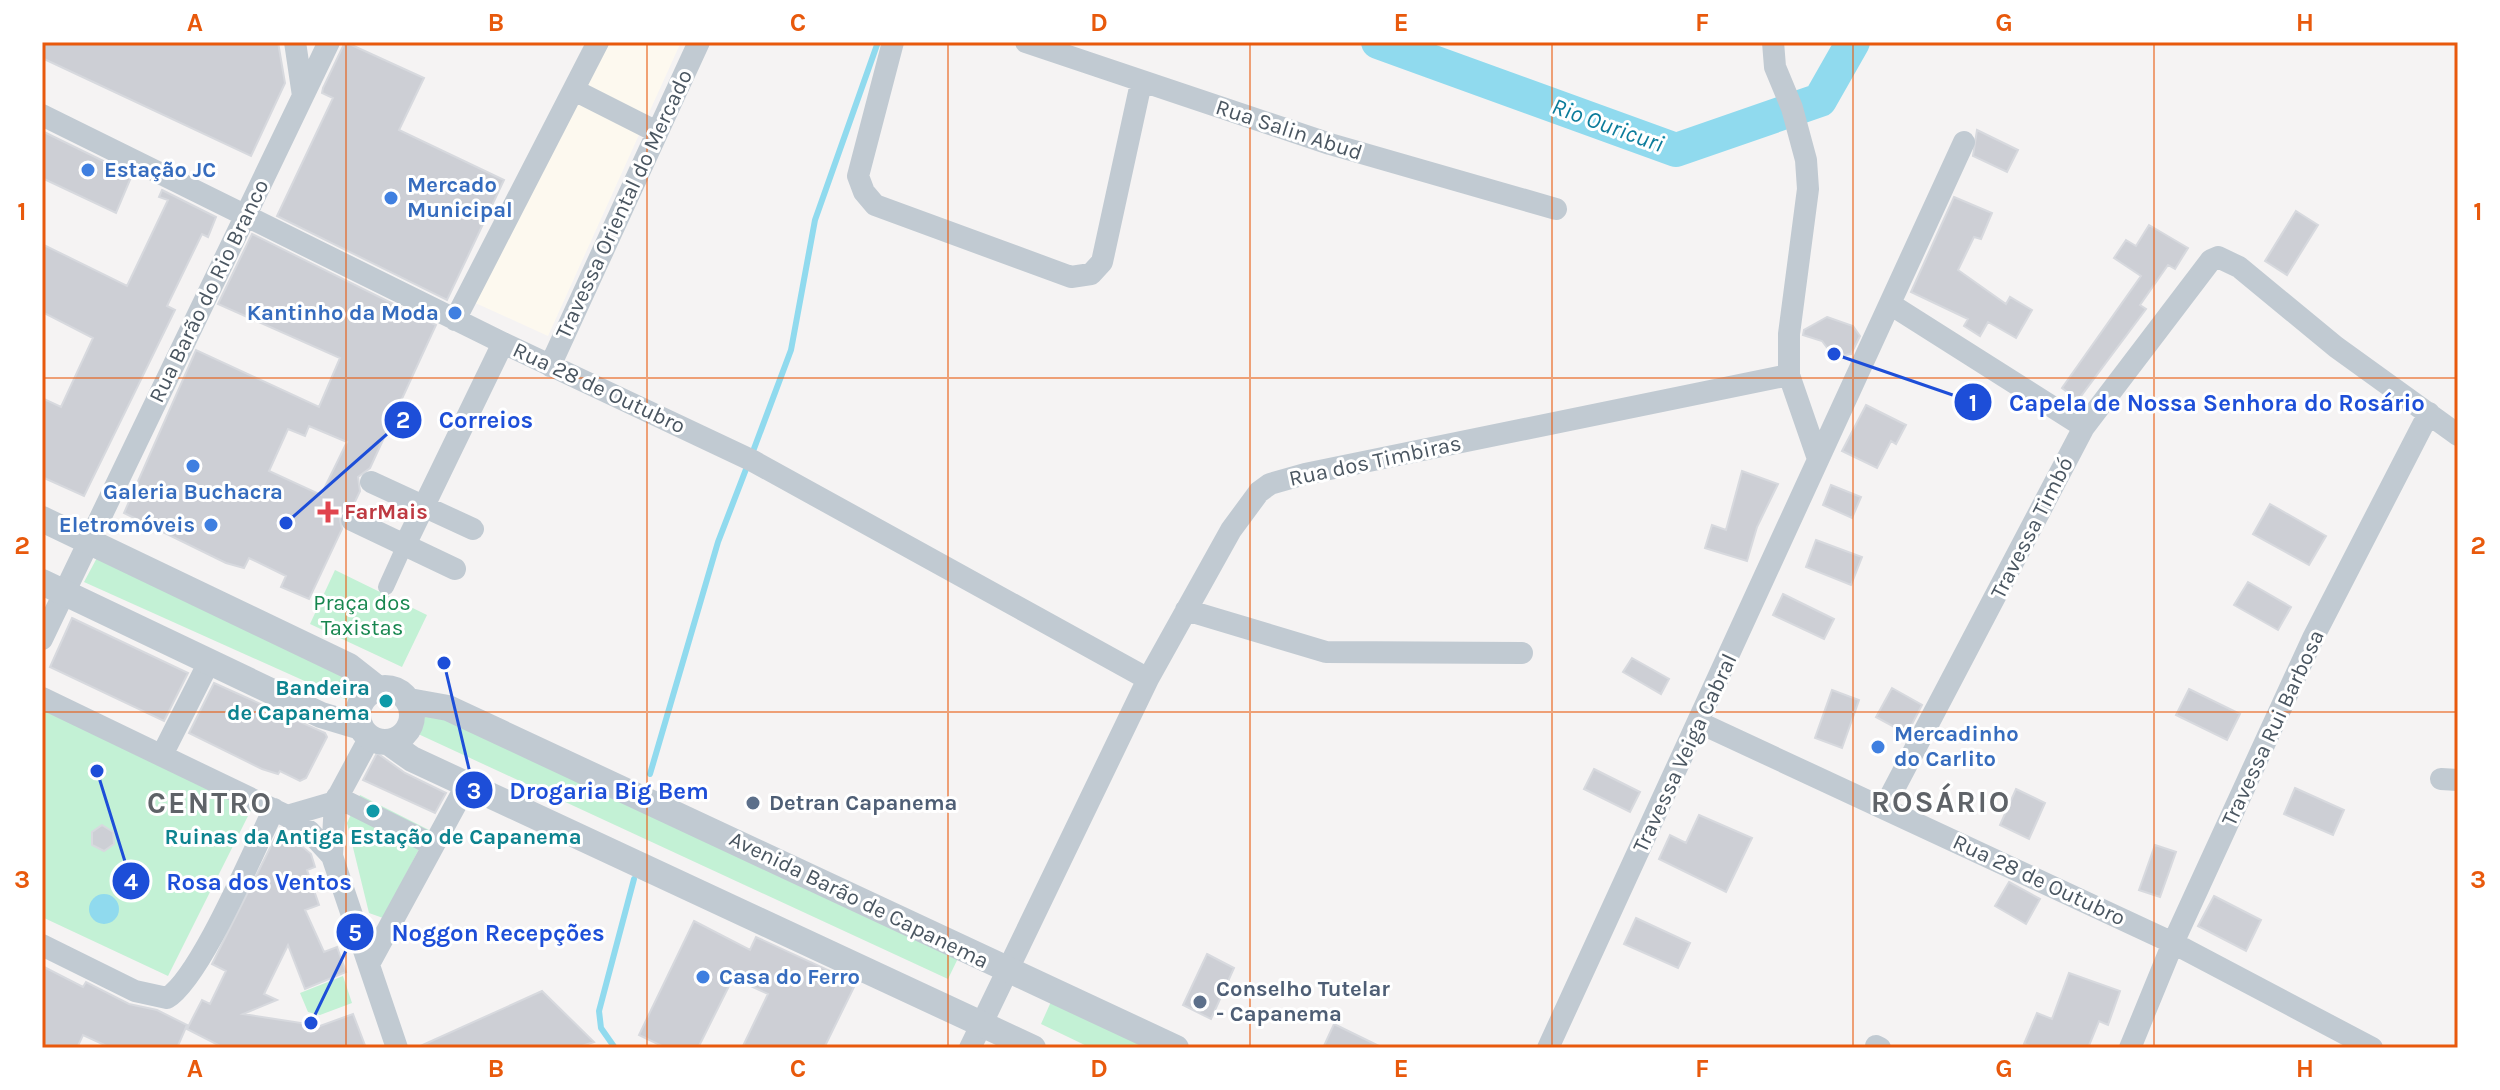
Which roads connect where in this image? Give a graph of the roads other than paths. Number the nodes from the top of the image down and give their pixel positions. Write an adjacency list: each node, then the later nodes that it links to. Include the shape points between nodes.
1 (295, 42): 10 (street)
2 (329, 42): 10 (street, Rua Barão do Rio Branco)
3 (598, 42): 9 (street)
4 (699, 42): 12 (street, Travessa Oriental do Mercado)
5 (893, 42): 8 (street, via 858,176 864,192 875,205 1071,277 1091,274 1102,262)
6 (1026, 42): 8 (street, Rua Salin Abud)
7 (1773, 42): 20 (street, via 1775,67 1806,160 1808,189 1789,334)
8 (1141, 83): 14 (street, Rua Salin Abud)
9 (574, 90): 12 (street); 17 (street)
10 (303, 96): 15 (street, Rua Barão do Rio Branco)
11 (42, 115): 15 (street, Rua 28 de Outubro)
12 (657, 132): 19 (street, Travessa Oriental do Mercado)
13 (1964, 142): 16 (street, Travessa Veiga Cabral)
14 (1556, 209)
15 (247, 215): 17 (street, Rua 28 de Outubro); 30 (street, Rua Barão do Rio Branco)
16 (1890, 304): 22 (street); 24 (street, Travessa Veiga Cabral)
17 (455, 320): 18 (street, Rua 28 de Outubro)
18 (503, 343): 19 (street, Rua 28 de Outubro); 26 (street)
19 (550, 366): 39 (street, Rua 28 de Outubro, via 753,461)
20 (1789, 375): 24 (street); 35 (street, Rua dos Timbiras, via 1270,484 1248,503)
21 (2429, 413): 22 (street, Travessa Timbó, via 2336,347 2239,267 2218,257 2205,265); 23 (street); 52 (street, Travessa Rui Barbosa, via 2313,638)
22 (2084, 427): 48 (street, Travessa Timbó)
23 (2458, 435)
24 (1817, 456): 43 (street, Travessa Veiga Cabral)
25 (371, 482): 26 (street)
26 (424, 505): 29 (street); 31 (street)
27 (42, 519): 30 (street)
28 (352, 520): 31 (street)
29 (473, 529)
30 (88, 540): 33 (street, Rua Barão do Rio Branco); 40 (street, via 349,666)
31 (405, 545): 32 (street); 34 (street)
32 (455, 569)
33 (53, 587): 36 (street, Rua Barão do Rio Branco); 38 (street)
34 (386, 587)
35 (1186, 610): 37 (street, via 1326,652); 39 (street, Rua dos Timbiras)
36 (42, 639)
37 (1522, 653)
38 (208, 664): 44 (street); 45 (street)
39 (1148, 679): 55 (street, Rua dos Timbiras)
40 (377, 688): 42 (street, via 396,690); 44 (street, via 359,709)
41 (42, 698): 45 (street)
42 (409, 701): 44 (street, via 412,718 404,734); 55 (street, Avenida Barão de Capanema, via 448,708)
43 (1700, 723): 48 (street, Rua 28 de Outubro); 61 (street, Travessa Veiga Cabral)
44 (373, 735): 46 (street); 47 (street)
45 (162, 755): 49 (street)
46 (467, 784): 50 (street); 56 (street)
47 (336, 800): 49 (street); 50 (street); 51 (street)
48 (1884, 808): 52 (street, Rua 28 de Outubro)
49 (280, 812): 51 (street, via 309,831); 53 (street, via 199,959 178,991 167,998 135,991)
50 (433, 845): 54 (street)
51 (332, 856): 54 (street)
52 (2173, 943): 62 (street, Travessa Rui Barbosa); 63 (street, Rua 28 de Outubro)
53 (42, 945)
54 (369, 964): 57 (street)
55 (1007, 972): 56 (street, Rua dos Timbiras); 60 (street, Avenida Barão de Capanema)
56 (982, 1023): 58 (street, Rua dos Timbiras); 59 (street)
57 (397, 1048)
58 (970, 1048)
59 (1033, 1048)
60 (1176, 1048)
61 (1548, 1048)
62 (2130, 1048)
63 (2372, 1048)

